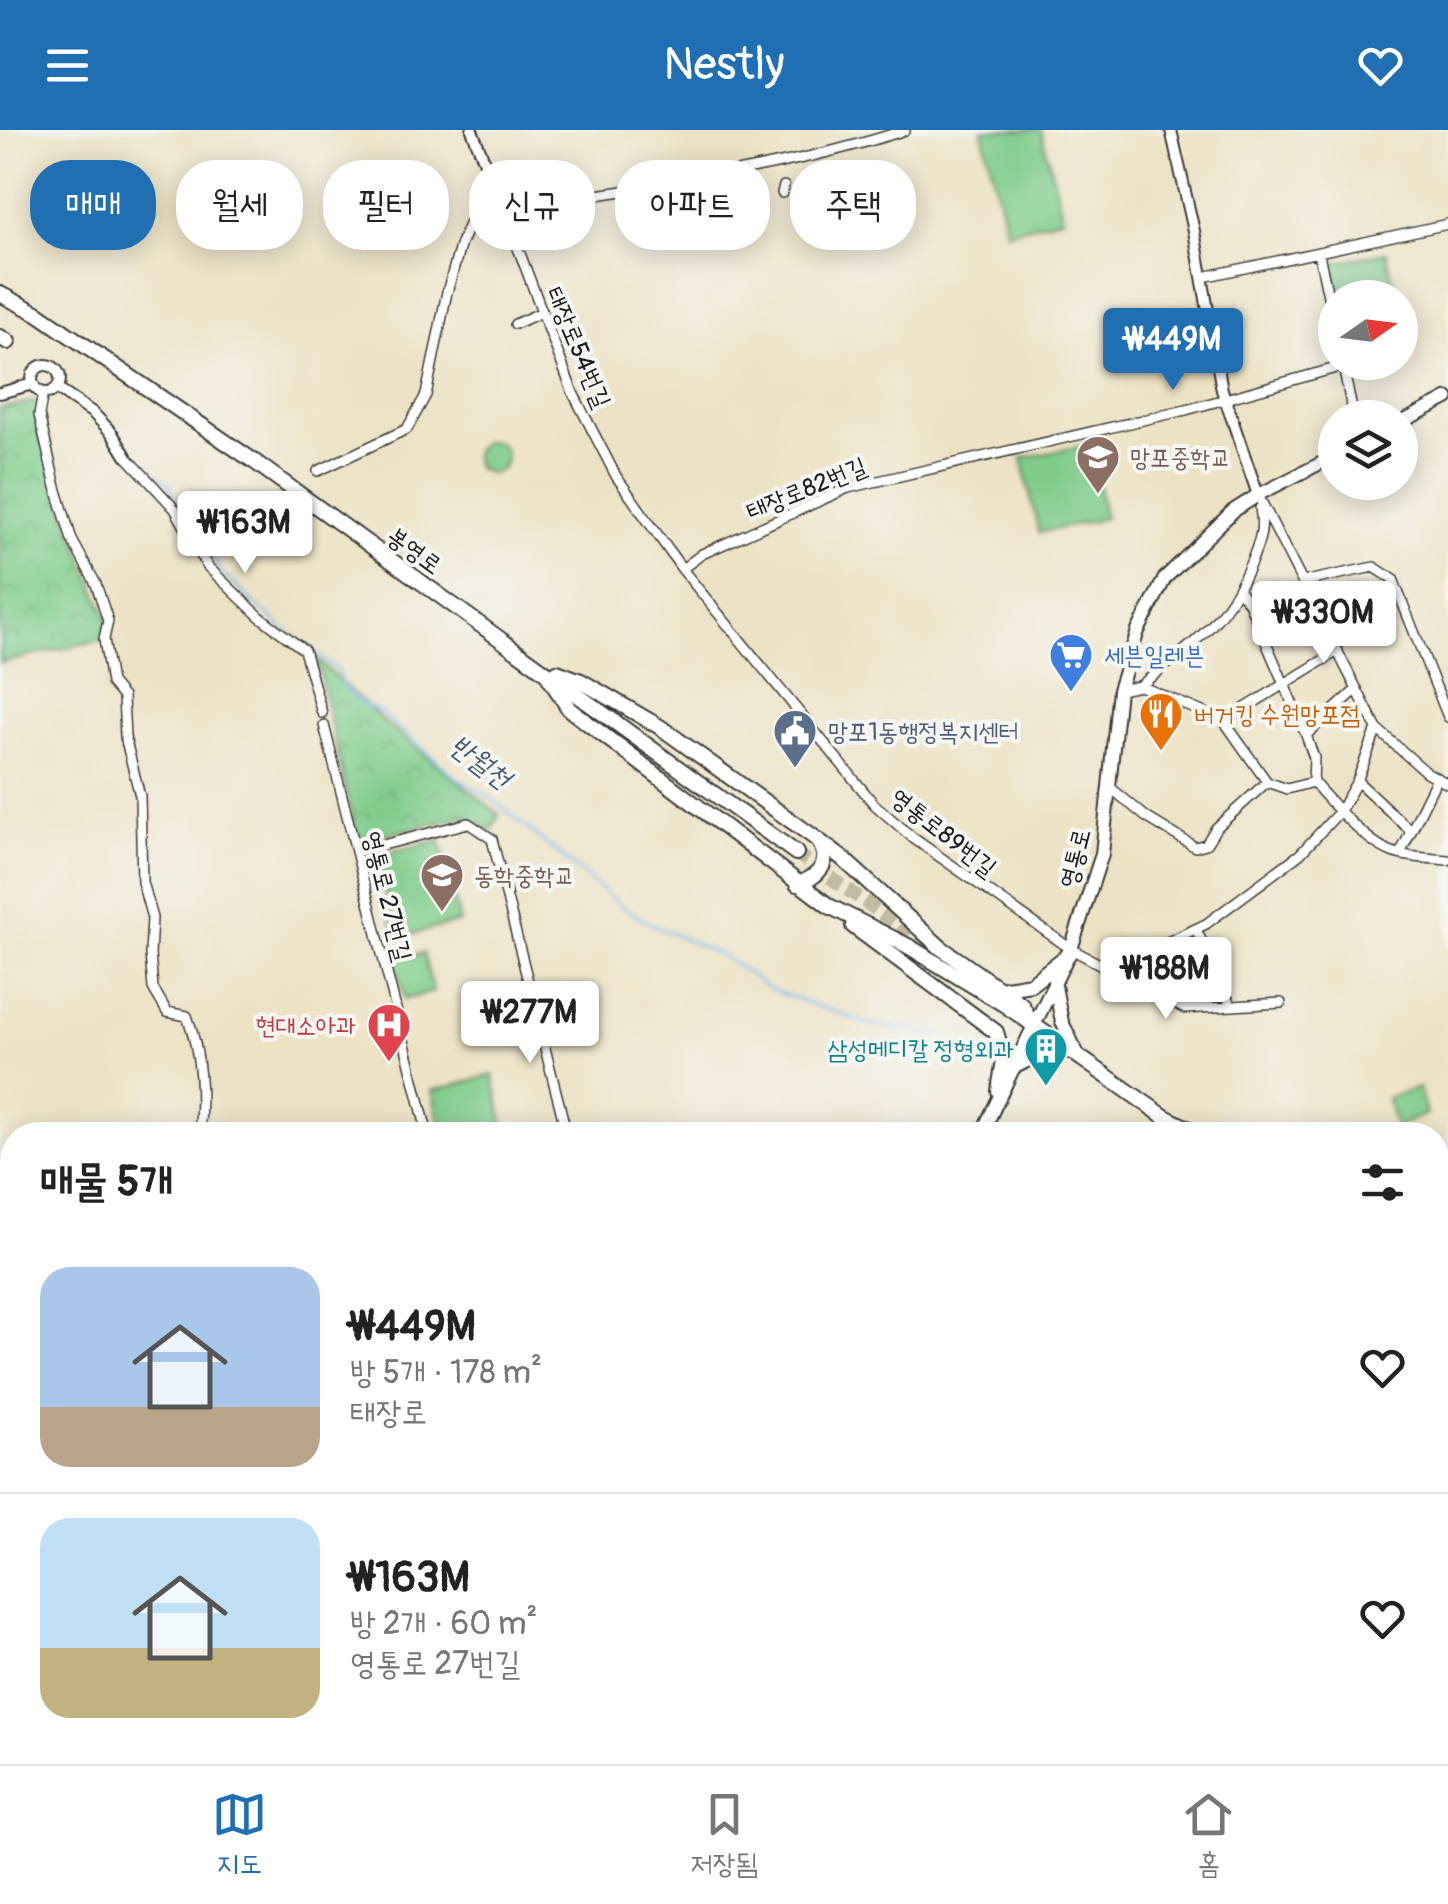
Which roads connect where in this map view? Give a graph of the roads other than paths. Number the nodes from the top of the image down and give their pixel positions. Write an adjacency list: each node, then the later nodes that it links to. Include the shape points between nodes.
1 (472, 130): 4 (street)
2 (904, 130): 5 (street, via 706,177)
3 (1171, 130): 10 (street)
4 (484, 160)
5 (595, 195)
6 (469, 223): 25 (street, via 426,395 406,430)
7 (1448, 224): 9 (street)
8 (519, 250): 13 (street, 태장로54번길)
9 (1319, 254): 10 (street); 11 (street)
10 (1203, 277): 20 (street)
11 (1325, 280)
12 (0, 294): 31 (highway, 봉영로, via 256,462)
13 (542, 312): 14 (street); 27 (street, 태장로54번길, via 616,476)
14 (515, 324)
15 (1318, 371): 20 (street, 태장로82번길)
16 (33, 384): 17 (street, via 36,369 51,366 60,375); 18 (street); 19 (street)
17 (57, 389): 19 (street); 23 (street, via 112,433)
18 (0, 392)
19 (42, 393): 67 (street, via 40,415 56,487 108,621 111,683 123,697 140,796 153,988 167,1012 187,1016 192,1028)
20 (1226, 398): 26 (street); 27 (street, 태장로82번길, via 848,488)
21 (1448, 398): 22 (main road)
22 (1418, 414)
23 (126, 456): 50 (street, 영통로 27번길, via 174,509 207,566 304,650)
24 (1318, 465): 26 (main road, 영통로)
25 (318, 471)
26 (1258, 496): 28 (street); 29 (street, via 1264,529); 35 (main road, 영통로, via 1233,511 1166,578 1138,631)
27 (682, 569): 38 (street, 태장로54번길)
28 (1302, 582): 30 (street); 36 (street, via 1374,567 1393,579)
29 (1238, 590): 32 (street); 33 (street, via 1210,629)
30 (1338, 651): 32 (street); 34 (street)
31 (542, 667): 49 (highway, via 581,680 660,727); 51 (highway, 봉영로); 54 (highway, via 569,708)
32 (1284, 684): 37 (street); 40 (street)
33 (1140, 686): 35 (street); 37 (street)
34 (1357, 689): 39 (street); 40 (street)
35 (1120, 690): 46 (main road, 영통로)
36 (1448, 716)
37 (1224, 721): 43 (street)
38 (811, 726): 57 (street, 영통로89번길, via 874,804)
39 (1378, 728): 41 (street); 42 (street)
40 (1306, 734): 44 (street)
41 (1437, 778): 45 (street); 48 (street)
42 (1357, 781): 47 (street); 48 (street)
43 (1268, 782): 44 (street, via 1287,788); 46 (street, via 1206,844 1194,847)
44 (1313, 782): 47 (street)
45 (1448, 784)
46 (1111, 788): 57 (main road, 영통로, via 1102,854)
47 (1340, 811): 52 (street); 56 (street, via 1253,892)
48 (1411, 831): 52 (street)
49 (811, 836): 54 (highway, via 823,845 825,860 817,875); 60 (highway)
50 (356, 852): 68 (street, 영통로 27번길); 69 (street, via 468,823 492,839)
51 (796, 854)
52 (1400, 854): 53 (street)
53 (1448, 860)
54 (797, 884): 55 (highway)
55 (829, 906): 63 (highway, via 908,946); 66 (highway, via 996,1032 1004,1059)
56 (1196, 929): 58 (street, via 1142,954); 62 (street)
57 (1069, 952): 58 (street, 영통로89번길); 59 (main road, 영통로); 60 (highway, via 1031,984)
58 (1123, 977): 62 (street, 영통로89번길, via 1184,1009)
59 (1054, 981): 63 (main road, 영통로); 64 (main road)
60 (999, 989): 63 (highway, via 1021,1004)
61 (1281, 1002): 62 (street, 영통로89번길)
62 (1231, 1006)
63 (1034, 1027): 64 (highway); 65 (main road, 영통로)
64 (1074, 1054): 65 (main road, via 1041,1054); 71 (highway)
65 (1011, 1069): 66 (main road, 영통로)
66 (999, 1092): 70 (main road, 영통로)
67 (199, 1122)
68 (425, 1122)
69 (564, 1122)
70 (986, 1122)
71 (1174, 1122)

